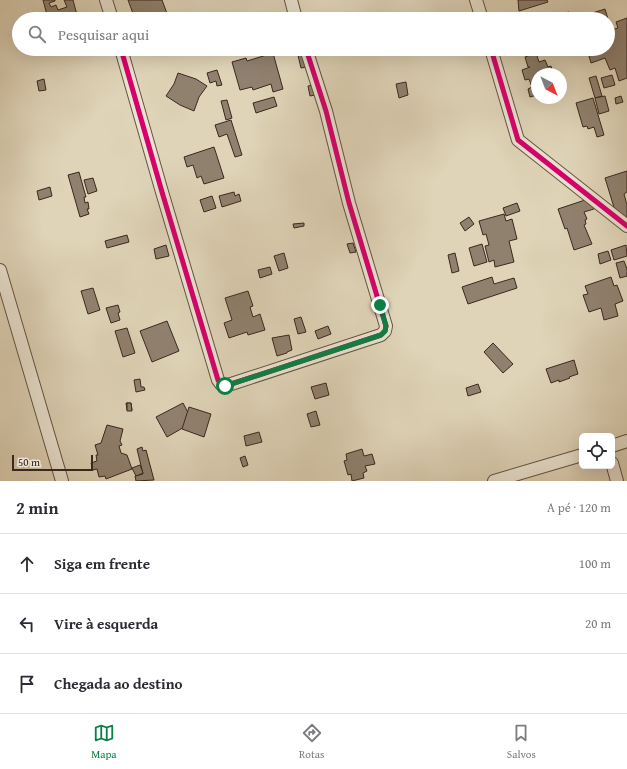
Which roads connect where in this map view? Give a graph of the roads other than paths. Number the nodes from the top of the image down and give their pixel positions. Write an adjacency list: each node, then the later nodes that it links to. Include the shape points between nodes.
1 (106, 0): 4 (street)
2 (290, 0): 5 (street)
3 (476, 0): 6 (street)
4 (110, 12)
5 (294, 12)
6 (480, 12)
7 (123, 56): 8 (street, via 218,380 225,386 381,335 385,331 386,326)
8 (308, 56)
9 (496, 56): 10 (street, via 518,140)
10 (627, 226)
11 (0, 270): 16 (street)
12 (627, 441): 13 (street)
13 (615, 445)
14 (579, 456): 17 (street)
15 (614, 469): 18 (street)
16 (62, 481)
17 (494, 481)
18 (618, 481)

